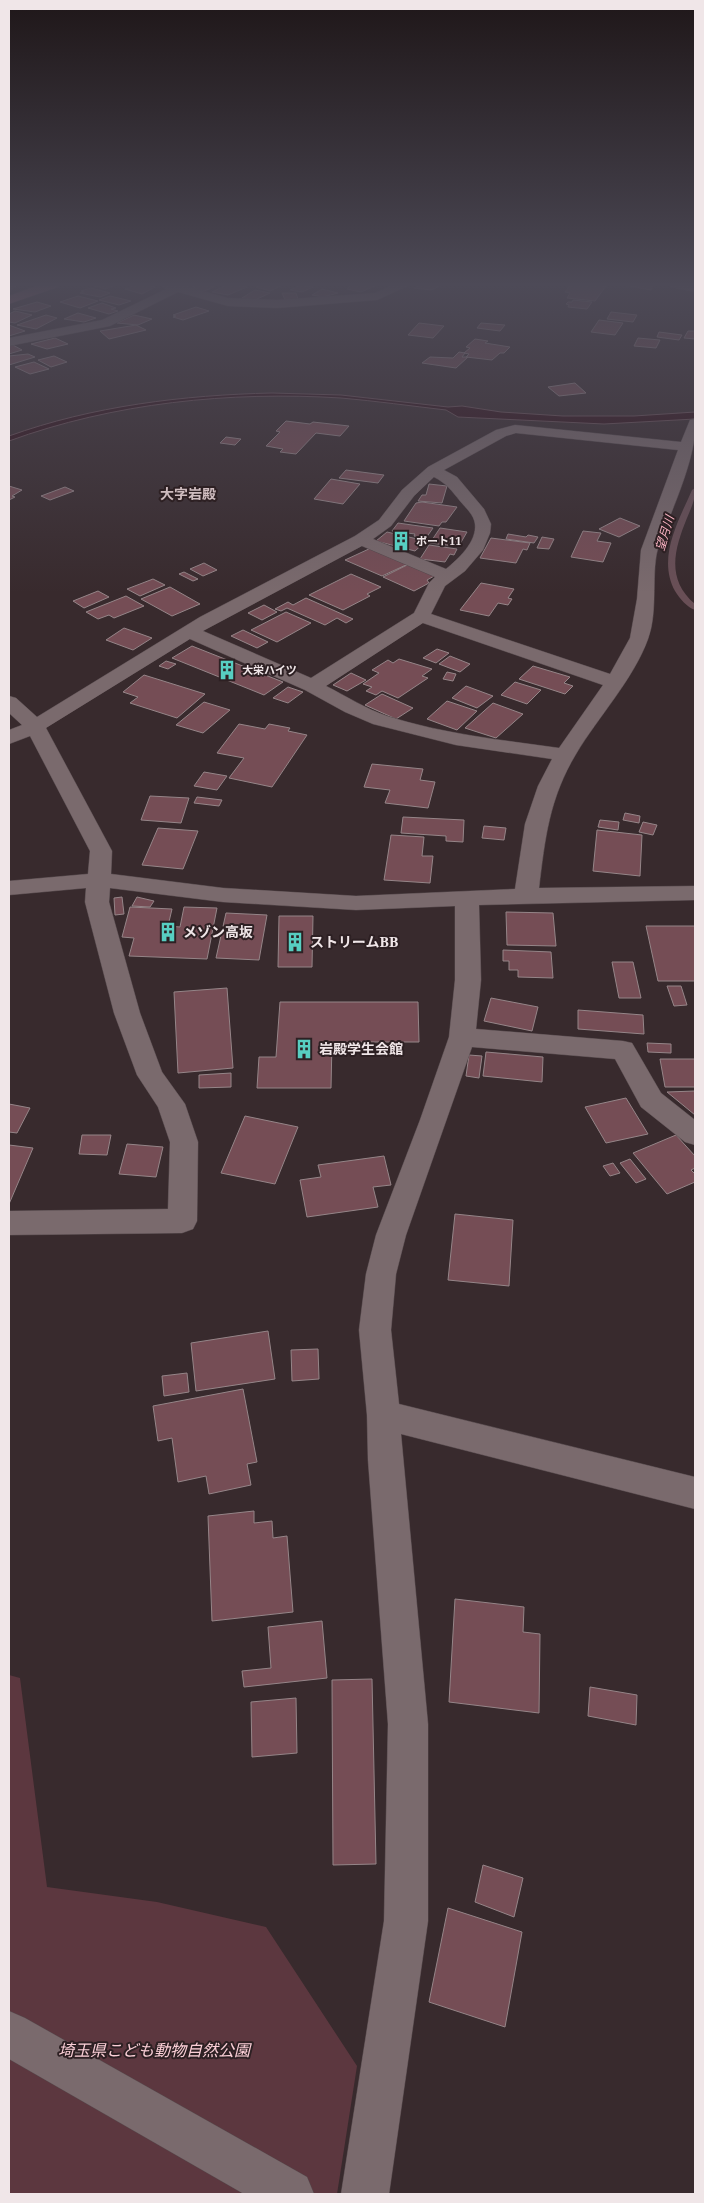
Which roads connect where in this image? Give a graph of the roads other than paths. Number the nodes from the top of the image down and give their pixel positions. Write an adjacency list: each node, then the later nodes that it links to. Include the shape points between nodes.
1 (695, 426): 2 (street)
2 (687, 447): 3 (street, via 515,429 501,433); 8 (street, via 649,550 646,599 639,638)
3 (434, 470): 4 (street, via 408,493 385,523); 5 (street, via 451,480 478,512 483,524 475,550)
4 (361, 540): 5 (street); 7 (street)
5 (448, 576): 6 (street, via 438,583)
6 (421, 616): 8 (street, via 466,634); 9 (street)
7 (189, 632): 9 (street); 11 (street)
8 (615, 682): 13 (street)
9 (312, 686): 13 (street, via 366,714 419,731)
10 (9, 702): 11 (street)
11 (35, 726): 12 (street); 14 (street, via 102,851)
12 (9, 738)
13 (565, 755): 17 (street, via 549,786 536,824)
14 (100, 880): 15 (street); 18 (street, via 222,895 356,903); 21 (street, via 97,902 126,1014 150,1075 171,1104 184,1142 182,1221)
15 (9, 888)
16 (695, 893): 17 (street)
17 (526, 896): 18 (street)
18 (468, 899): 19 (street, via 468,980)
19 (462, 1037): 20 (street, via 624,1050 652,1100); 22 (street, via 391,1235 381,1274 375,1330)
20 (695, 1135)
21 (9, 1223)
22 (384, 1415): 23 (street); 26 (street, via 408,1724 406,1921)
23 (695, 1492)
24 (9, 2034): 25 (street)
25 (290, 2194)
26 (365, 2194)

